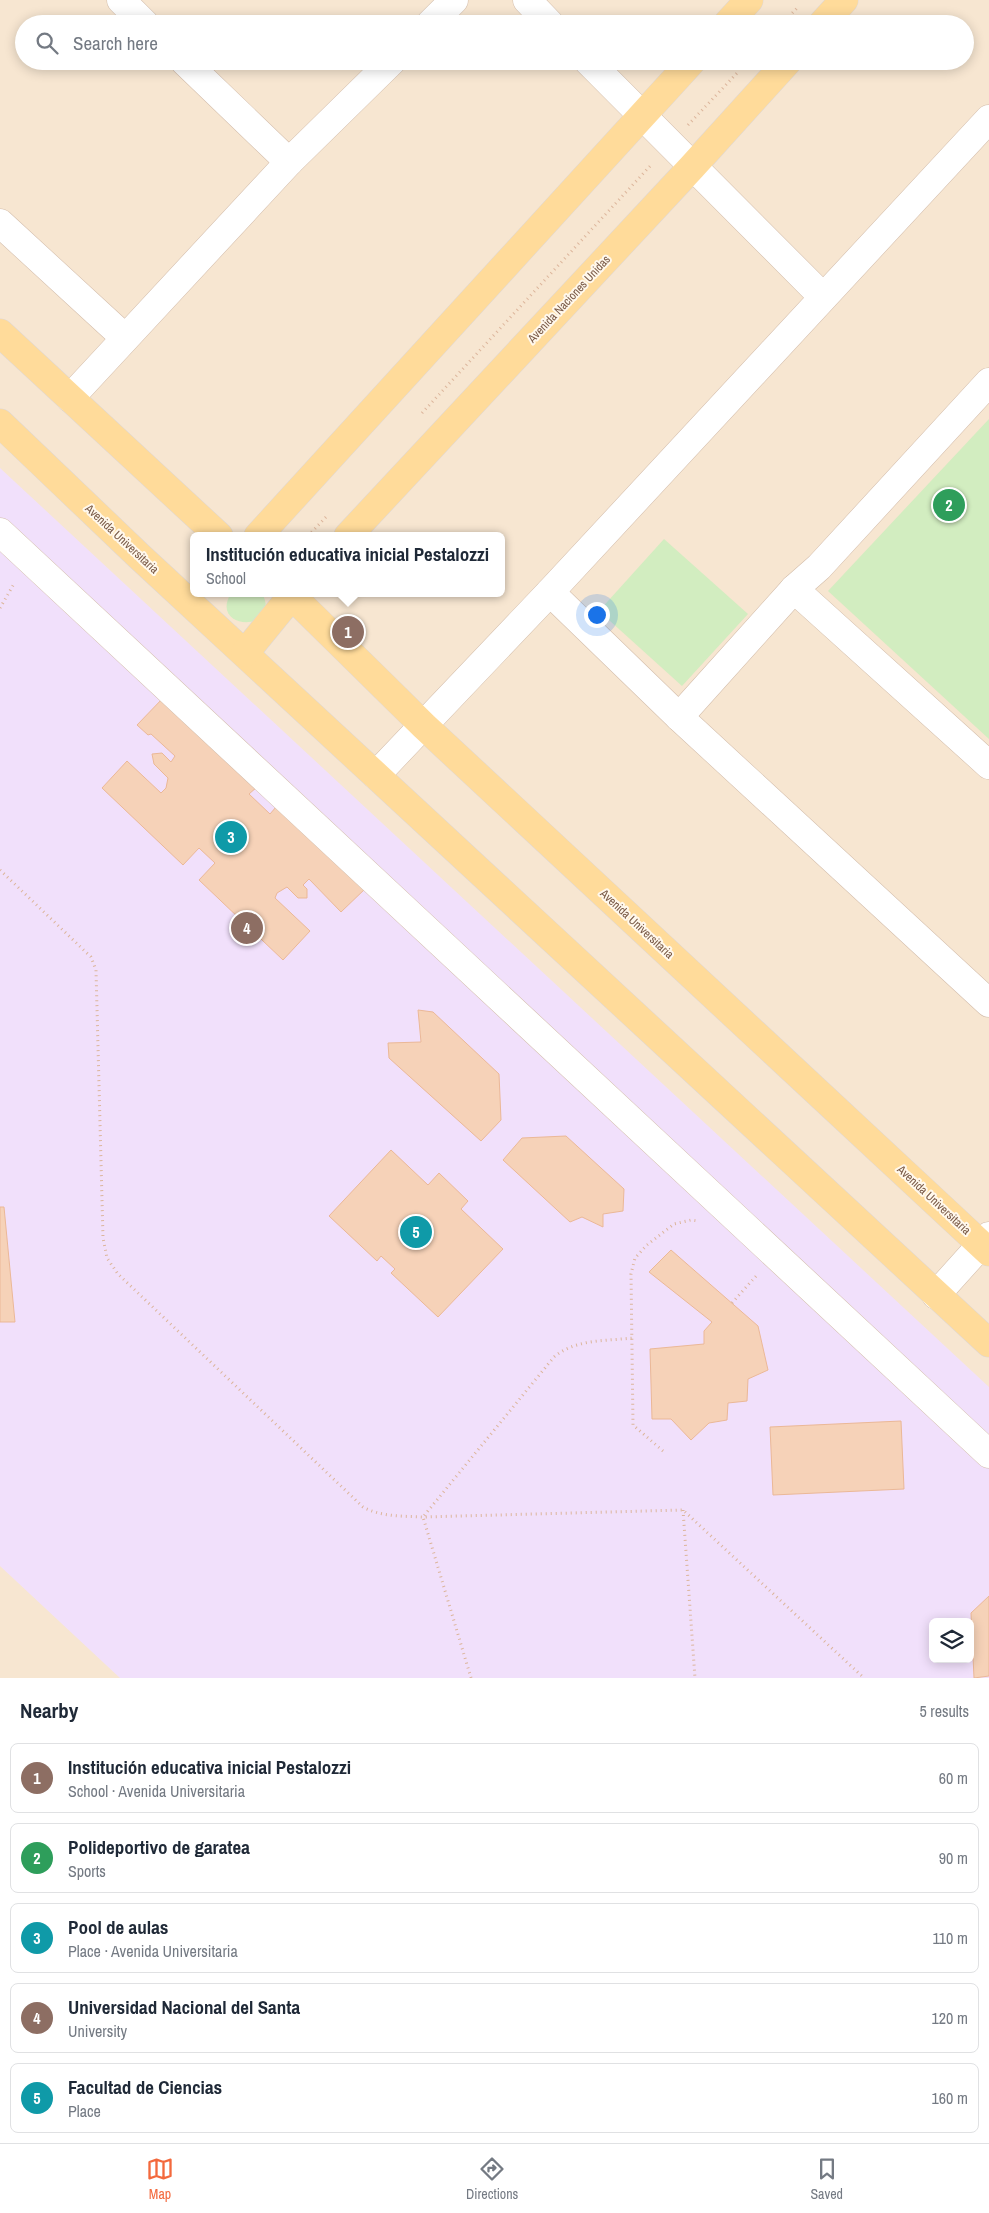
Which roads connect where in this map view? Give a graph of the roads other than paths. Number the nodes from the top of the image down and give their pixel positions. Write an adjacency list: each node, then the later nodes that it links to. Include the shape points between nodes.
1 (121, 0): 6 (street)
2 (454, 0): 7 (street)
3 (527, 0): 8 (street)
4 (749, 0): 9 (main road)
5 (844, 0): 10 (main road)
6 (136, 15)
7 (439, 15)
8 (541, 15)
9 (735, 15)
10 (830, 15)
11 (193, 70): 18 (street)
12 (383, 70): 18 (street)
13 (597, 70): 16 (street)
14 (684, 70): 16 (main road)
15 (780, 70): 19 (main road, Avenida Naciones Unidas)
16 (641, 115): 19 (street); 29 (main road)
17 (989, 119): 21 (street)
18 (289, 162): 23 (street)
19 (692, 167): 21 (street); 30 (main road, Avenida Naciones Unidas)
20 (0, 223): 23 (street)
21 (824, 297): 32 (street)
22 (0, 332): 25 (main road)
23 (125, 338): 25 (street)
24 (989, 382): 31 (street, via 820,566)
25 (70, 398): 28 (main road)
26 (0, 423): 33 (main road, Avenida Universitaria, via 139,556)
27 (0, 532): 46 (street, via 767,1266)
28 (214, 532)
29 (262, 532)
30 (352, 532)
31 (794, 590): 38 (street); 40 (street)
32 (550, 592): 38 (street); 39 (street)
33 (190, 593)
34 (290, 597): 37 (main road)
35 (295, 597): 39 (main road, Avenida Universitaria)
36 (198, 599): 37 (main road, Avenida Universitaria)
37 (246, 653): 41 (main road, Avenida Universitaria)
38 (679, 718): 42 (street)
39 (424, 726): 41 (street); 43 (main road, Avenida Universitaria)
40 (989, 765)
41 (376, 775): 44 (main road, Avenida Universitaria)
42 (987, 996)
43 (986, 1244): 44 (street)
44 (936, 1294): 45 (main road, Avenida Universitaria)
45 (989, 1343)
46 (989, 1454)

